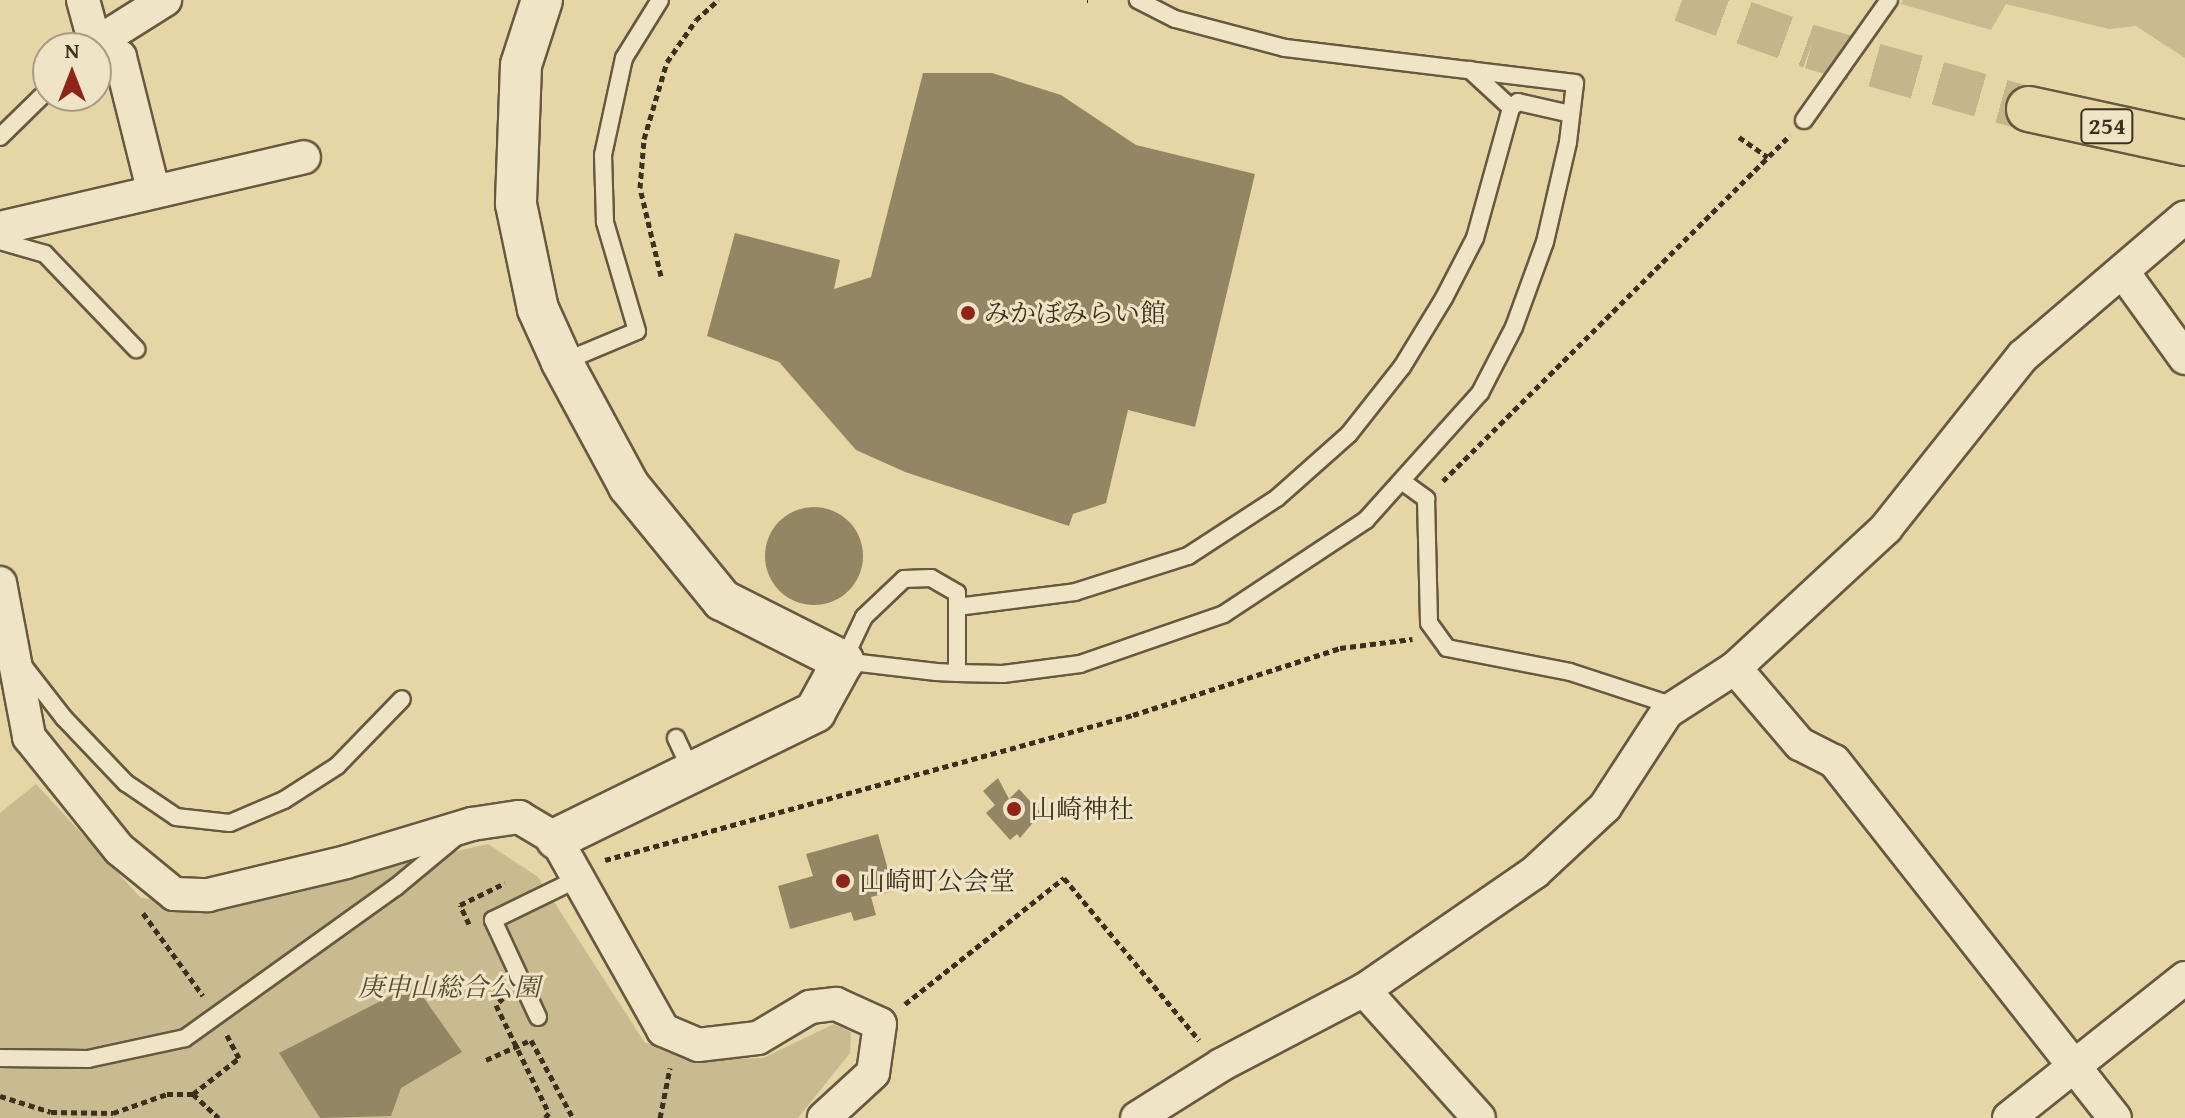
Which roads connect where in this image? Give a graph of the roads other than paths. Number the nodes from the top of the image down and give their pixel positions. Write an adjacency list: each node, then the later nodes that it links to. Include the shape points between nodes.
1 (83, 0): 7 (street)
2 (165, 0): 8 (street)
3 (542, 0): 26 (street, via 521,65 516,204 538,309)
4 (660, 0): 26 (lane, via 624,58 603,155 605,222 637,331)
5 (1138, 0): 10 (lane, via 1175,19 1285,48)
6 (1889, 0): 15 (lane)
7 (90, 32)
8 (112, 34)
9 (112, 54): 19 (street, via 120,57)
10 (1470, 70): 12 (lane); 14 (lane, via 1575,83)
11 (32, 106): 16 (lane)
12 (1511, 108): 14 (lane, via 1518,102); 29 (lane, via 1475,238 1402,367 1349,434 1277,498 1188,556 1075,592)
13 (2029, 109): 17 (highway, 254)
14 (1571, 114): 27 (lane, via 1545,242 1514,327 1480,393)
15 (1804, 120)
16 (0, 137)
17 (2185, 143)
18 (304, 157): 19 (street)
19 (153, 189): 21 (street)
20 (2185, 217): 23 (street)
21 (0, 228)
22 (0, 241): 24 (lane, via 45,254)
23 (2123, 272): 25 (street); 32 (street, via 2023,356 1886,528)
24 (136, 349)
25 (2185, 358)
26 (562, 362): 31 (street, via 629,486 722,600)
27 (1403, 482): 33 (lane, via 1366,520 1224,614 1080,664 1003,674); 35 (lane, via 1426,499 1429,623 1447,648 1570,672)
28 (0, 583): 30 (street)
29 (957, 607): 31 (lane, via 957,593 931,578 904,579 864,617); 33 (lane)
30 (11, 653): 34 (lane, via 126,783 176,817 230,823 284,800 337,766); 38 (street, via 29,737 119,849 174,894 208,895)
31 (843, 661): 33 (lane); 37 (street, via 815,712)
32 (1735, 668): 35 (street); 44 (street, via 1800,744 1834,761)
33 (957, 673)
34 (402, 699)
35 (1676, 706): 41 (street, via 1605,807 1535,872)
36 (676, 738): 37 (lane)
37 (692, 774): 39 (street)
38 (472, 824): 39 (street, via 519,817); 43 (lane, via 396,887 185,1038 88,1059)
39 (566, 858): 42 (lane, via 493,920); 45 (street, via 663,1030 698,1045 758,1038 810,1007 836,1004 880,1024 873,1073)
40 (2185, 978): 44 (street)
41 (1364, 990): 46 (street, via 1221,1065); 47 (street)
42 (538, 1017)
43 (0, 1058)
44 (2073, 1066): 48 (street); 49 (street)
45 (824, 1118)
46 (1137, 1118)
47 (1479, 1118)
48 (2009, 1118)
49 (2115, 1118)

